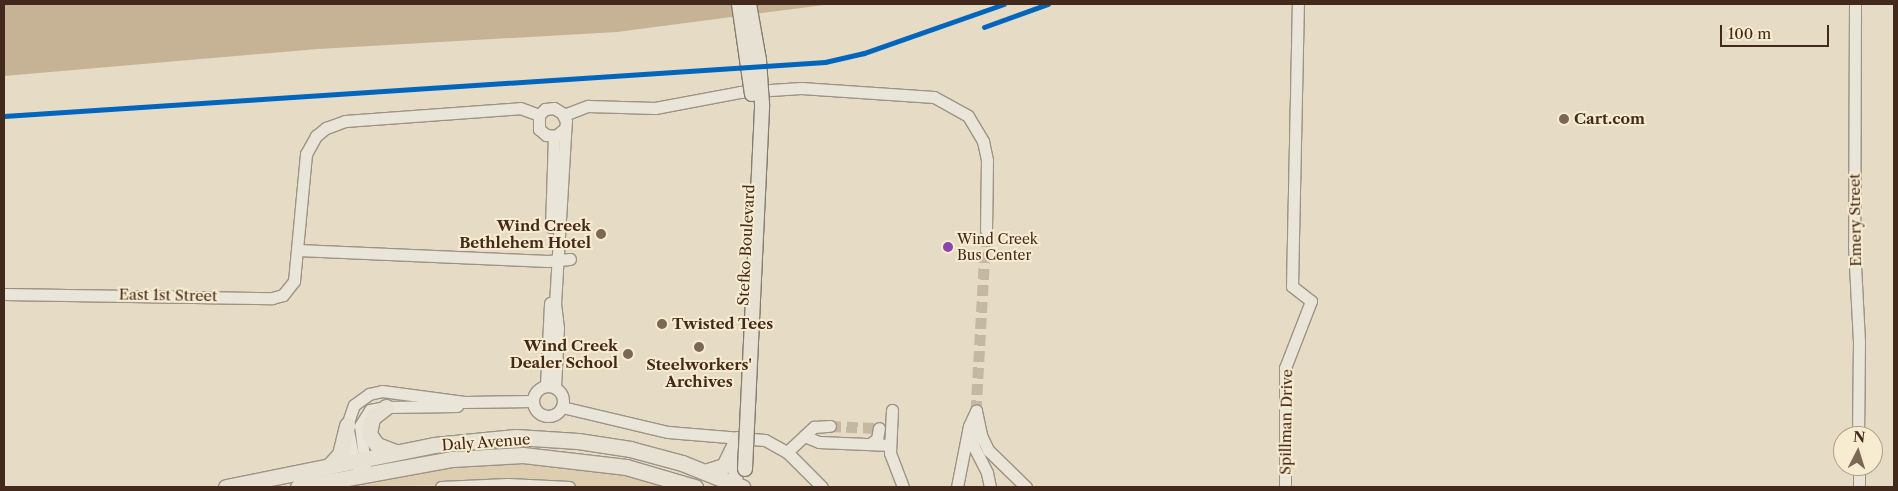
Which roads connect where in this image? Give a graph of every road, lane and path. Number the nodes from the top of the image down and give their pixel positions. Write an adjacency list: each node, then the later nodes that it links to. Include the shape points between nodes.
1 (739, 4): 25 (main road, Stefko Boulevard, bridge, via 753,104)
2 (749, 4): 32 (main road, Stefko Boulevard, bridge, via 759,60 762,104)
3 (1298, 4): 46 (street, Spillman Drive, via 1292,286 1311,301 1285,368)
4 (1855, 4): 22 (street, Emery Street, via 1854,246 1859,342)
5 (539, 115): 6 (street, via 550,108); 7 (street, via 539,129 546,135); 9 (street, via 520,108 333,124 316,136 306,154)
6 (564, 115): 7 (street); 8 (street, via 588,106 655,108 740,92 801,88 934,97 968,116 983,141 987,160)
7 (558, 133): 11 (street)
8 (986, 230)
9 (298, 250): 11 (street); 12 (street, East 1st Street, via 291,288 272,298)
10 (570, 259): 11 (street)
11 (554, 260): 13 (street)
12 (4, 294)
13 (550, 386): 14 (street, via 535,393); 17 (street, via 562,394)
14 (533, 401): 15 (street); 17 (street, via 536,410 548,416 556,414)
15 (464, 402): 16 (street, via 456,406); 20 (street, via 376,392 354,405)
16 (386, 407): 29 (highway, via 372,418 369,434 377,445); 30 (street, via 370,410 362,419)
17 (562, 407): 28 (street, via 668,432 758,438)
18 (892, 413): 23 (street)
19 (976, 415): 43 (street, via 968,426); 44 (street, via 973,442); 45 (street, via 988,450)
20 (347, 425): 30 (street); 31 (highway, via 340,454)
21 (830, 426): 24 (street, via 814,427)
22 (1858, 426)
23 (882, 428): 26 (street, via 877,439); 27 (street)
24 (804, 436): 26 (street, via 819,442); 28 (street)
25 (737, 439): 32 (highway)
26 (870, 444): 27 (street)
27 (890, 446): 42 (street, via 892,463)
28 (787, 452): 41 (street)
29 (397, 453): 30 (highway, Daly Avenue); 33 (highway, Daly Avenue, via 467,441 551,438 630,449)
30 (360, 460): 31 (highway, Daly Avenue); 34 (street)
31 (328, 466): 36 (highway, Daly Avenue)
32 (735, 468): 33 (highway); 35 (main road, Stefko Boulevard)
33 (705, 472): 35 (highway, Daly Avenue)
34 (363, 474): 37 (highway, Daly Avenue); 40 (highway, Daly Avenue, via 452,459 537,456 626,467)
35 (739, 486)
36 (226, 487)
37 (298, 487)
38 (441, 487): 39 (street, via 508,484)
39 (569, 487)
40 (695, 487)
41 (822, 487)
42 (903, 487)
43 (957, 487)
44 (990, 487)
45 (1026, 487)
46 (1285, 487)

